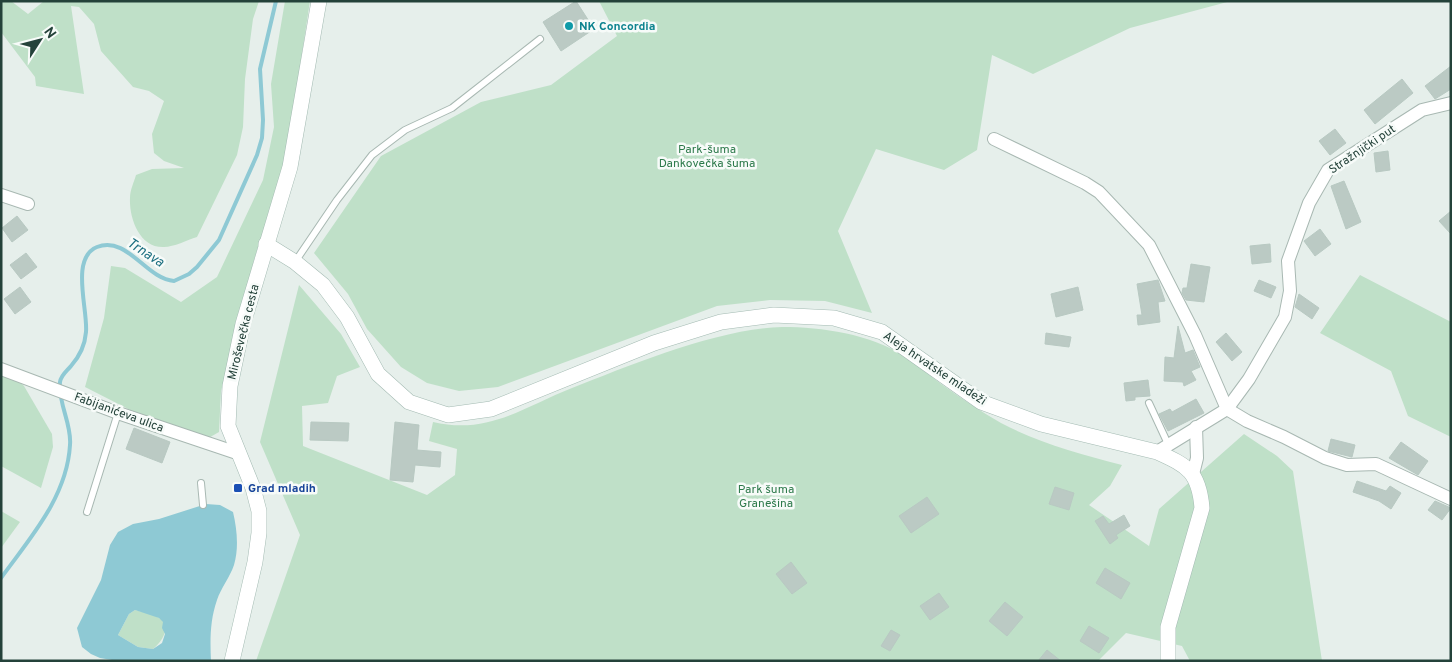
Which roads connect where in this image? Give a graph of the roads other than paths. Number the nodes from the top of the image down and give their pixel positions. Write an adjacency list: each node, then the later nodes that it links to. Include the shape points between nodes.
1 (319, 1): 7 (street, Miroševečka cesta, via 290,167)
2 (540, 39): 8 (lane, via 452,108 405,130 372,155)
3 (1448, 105): 11 (street, Stražnjički put, via 1422,110 1328,170 1309,202 1288,261 1290,291 1285,316 1249,379)
4 (994, 139): 11 (street, via 1099,192 1149,245 1195,335)
5 (1, 195): 6 (street)
6 (28, 204)
7 (266, 244): 8 (street, Aleja hrvatske mladeži); 15 (street, Miroševečka cesta, via 243,324 230,386 228,426)
8 (295, 262): 14 (street, Aleja hrvatske mladeži, via 323,285 342,310 378,374 409,402 448,415 491,409 654,342 721,322 774,315 834,318 882,332 981,402 1040,424)
9 (1, 368): 12 (street, Fabijanićeva ulica)
10 (1149, 403): 14 (lane)
11 (1227, 409): 13 (street, Stražnjički put); 18 (street, via 1325,458 1348,465 1376,464)
12 (118, 413): 15 (street, Fabijanićeva ulica); 20 (lane)
13 (1196, 427): 14 (street, Stražnjički put); 16 (street, via 1197,458)
14 (1163, 448): 16 (street, Aleja hrvatske mladeži)
15 (237, 453): 22 (street, Miroševečka cesta, via 253,488 259,511 259,533)
16 (1193, 474): 21 (street, via 1200,488 1202,508 1168,628)
17 (201, 483): 19 (lane)
18 (1451, 499)
19 (203, 505)
20 (87, 512)
21 (1165, 660)
22 (232, 661)

